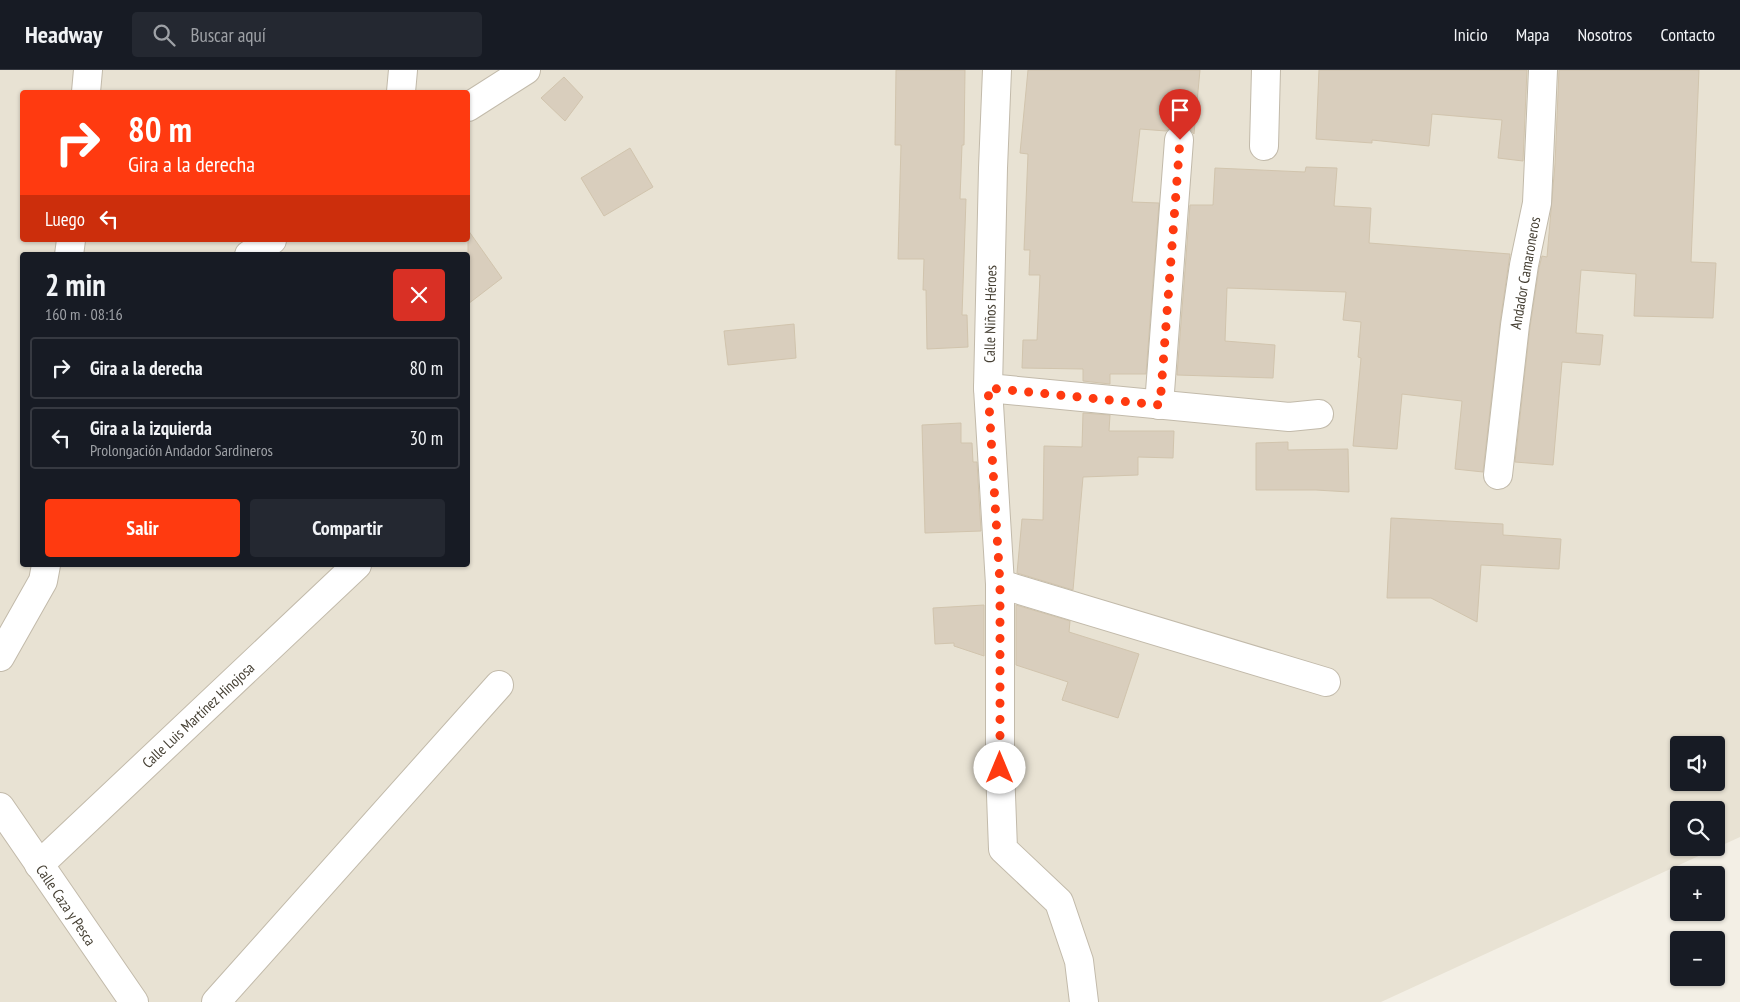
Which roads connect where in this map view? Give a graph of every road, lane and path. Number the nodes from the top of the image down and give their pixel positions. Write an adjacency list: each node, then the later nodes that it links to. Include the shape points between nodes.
1 (88, 70): 7 (street)
2 (403, 70): 8 (street)
3 (526, 70): 9 (street)
4 (997, 70): 14 (street, Calle Niños Héroes)
5 (1266, 70): 11 (street)
6 (1543, 70): 17 (street, Andador Camaroneros, via 1537,203 1515,325)
7 (86, 90)
8 (401, 90)
9 (470, 106)
10 (1180, 140): 15 (street)
11 (1264, 146)
12 (269, 242): 13 (street)
13 (254, 252)
14 (988, 388): 15 (street); 20 (street, Calle Niños Héroes)
15 (1160, 405): 16 (street, via 1289,417)
16 (1319, 414)
17 (1498, 475)
18 (46, 567): 21 (street, via 43,581)
19 (354, 567): 25 (street, Calle Luis Martínez Hinojosa)
20 (1000, 584): 22 (street); 28 (street, Calle Niños Héroes, via 1003,849 1059,902 1079,961)
21 (0, 657)
22 (1326, 682)
23 (498, 685): 27 (street)
24 (0, 807): 25 (street, Calle Caza y Pesca)
25 (39, 865): 26 (street, Calle Caza y Pesca)
26 (134, 1002)
27 (216, 1002)
28 (1084, 1002)

